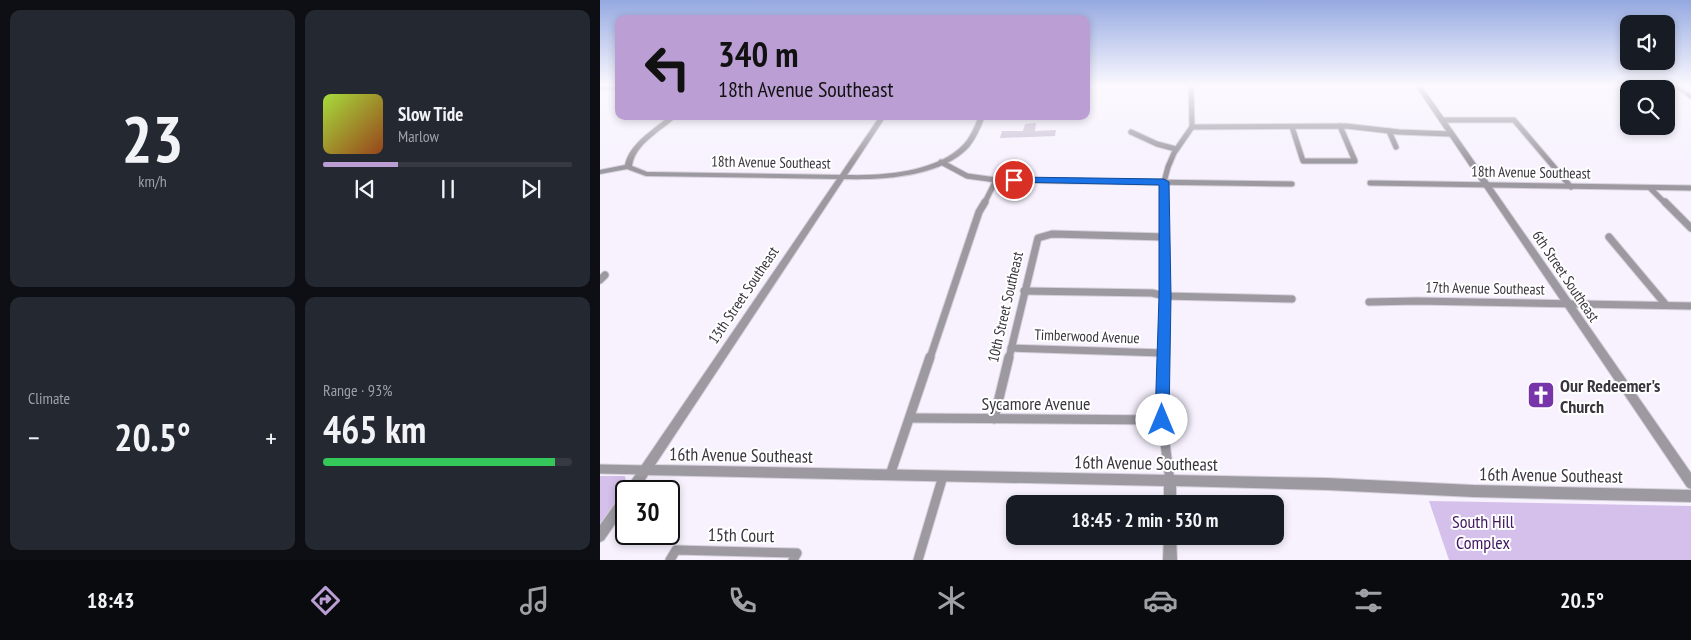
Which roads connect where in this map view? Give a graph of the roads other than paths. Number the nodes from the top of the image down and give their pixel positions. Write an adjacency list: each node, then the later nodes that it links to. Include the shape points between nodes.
1 (1193, 111): 8 (street)
2 (1436, 111): 6 (street, 6th Street Southeast)
3 (669, 120): 16 (street, via 633,151 627,161)
4 (880, 120): 18 (street, 13th Street Southeast)
5 (980, 120): 15 (street, 18th Avenue Southeast, via 969,143)
6 (1442, 120): 12 (street, 6th Street Southeast); 24 (street, via 1514,120)
7 (1340, 126): 9 (street); 9 (street, via 1355,161 1303,161); 10 (street)
8 (1192, 127): 9 (street); 14 (street)
9 (1292, 127)
10 (1389, 131): 12 (street); 13 (street)
11 (1131, 132): 14 (street)
12 (1451, 134): 23 (street, 6th Street Southeast)
13 (1396, 147)
14 (1176, 149): 20 (street, via 1166,168)
15 (941, 162): 18 (street, 18th Avenue Southeast, via 901,174); 19 (street, via 968,178)
16 (628, 167): 17 (street, 18th Avenue Southeast); 18 (street, 18th Avenue Southeast, via 646,174)
17 (600, 172)
18 (842, 176): 43 (street, 13th Street Southeast)
19 (996, 180): 20 (street); 39 (street, via 979,212)
20 (1164, 182): 22 (street); 28 (street)
21 (1370, 183): 23 (street, 18th Avenue Southeast)
22 (1292, 184)
23 (1487, 185): 24 (street, 18th Avenue Southeast); 34 (street, 6th Street Southeast)
24 (1571, 187): 25 (street, 18th Avenue Southeast)
25 (1650, 188): 26 (street, 18th Avenue Southeast); 27 (street)
26 (1691, 188)
27 (1691, 228)
28 (1164, 237): 30 (street, 10th Street Southeast, via 1042,236 1036,242); 31 (street)
29 (1609, 237): 35 (street)
30 (1024, 291): 31 (street, via 1152,292); 37 (street, 10th Street Southeast)
31 (1165, 296): 32 (street); 38 (street)
32 (1292, 299)
33 (1369, 302): 34 (street, 17th Avenue Southeast)
34 (1567, 303): 35 (street, 17th Avenue Southeast); 48 (street, 6th Street Southeast)
35 (1666, 305): 36 (street, 17th Avenue Southeast)
36 (1691, 306)
37 (1011, 348): 38 (street, Timberwood Avenue); 40 (street, 10th Street Southeast)
38 (1163, 353): 41 (street)
39 (910, 418): 40 (street, Sycamore Avenue); 44 (street)
40 (994, 419): 41 (street, Sycamore Avenue)
41 (1162, 420): 47 (street)
42 (600, 469): 43 (street, 16th Avenue Southeast)
43 (646, 470): 44 (street, 16th Avenue Southeast); 46 (street, 13th Street Southeast)
44 (890, 475): 45 (street, 16th Avenue Southeast)
45 (942, 476): 47 (street, 16th Avenue Southeast); 56 (street)
46 (639, 480)
47 (1170, 481): 49 (street); 50 (street, 16th Avenue Southeast)
48 (1691, 483)
49 (1170, 495)
50 (1691, 496)
51 (615, 514): 52 (street)
52 (600, 536)
53 (1170, 545): 57 (street)
54 (670, 560): 55 (street, 15th Court, via 676,550 796,552)
55 (793, 560)
56 (918, 560)
57 (1170, 560)

